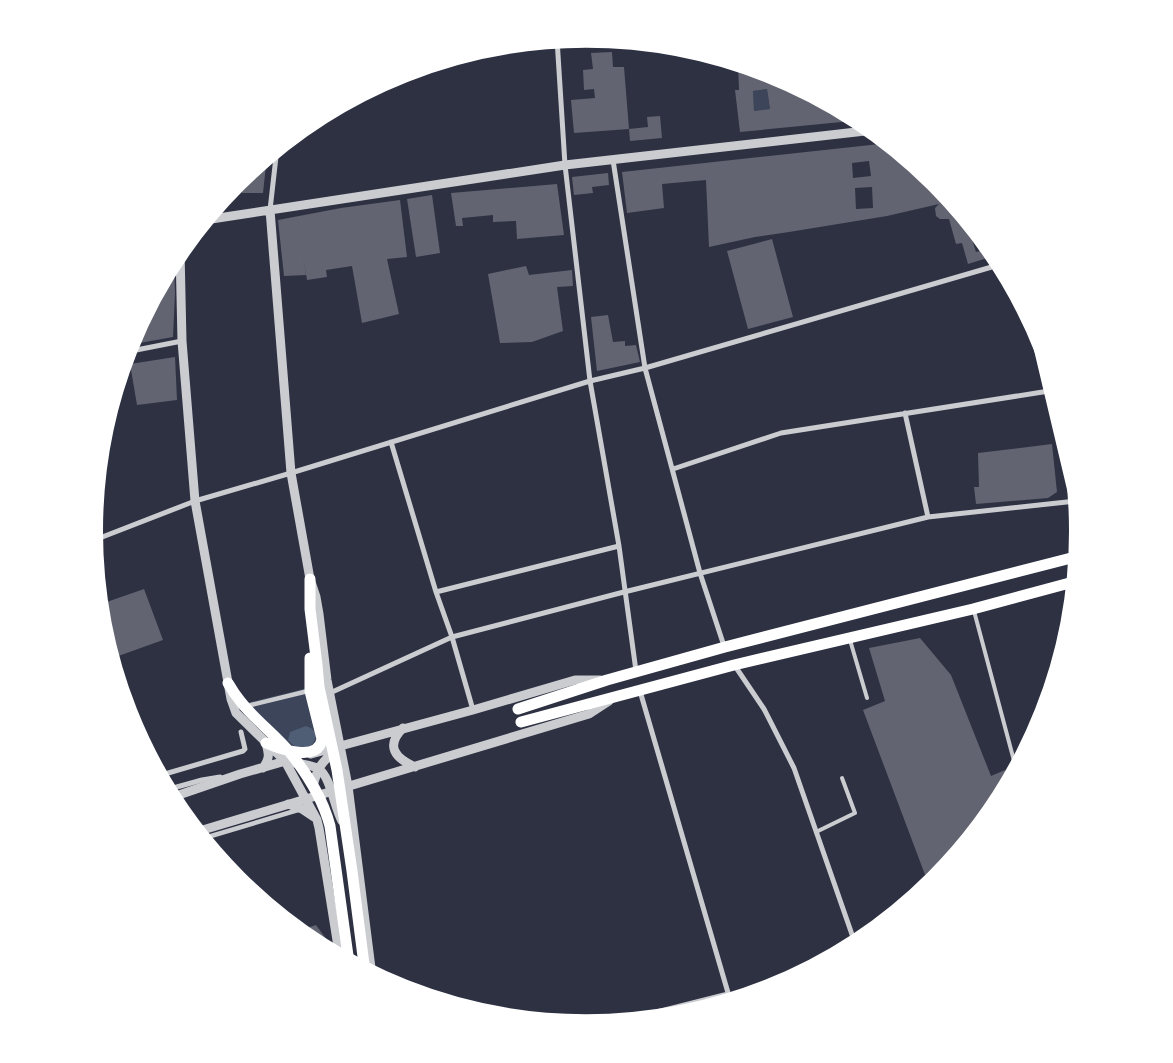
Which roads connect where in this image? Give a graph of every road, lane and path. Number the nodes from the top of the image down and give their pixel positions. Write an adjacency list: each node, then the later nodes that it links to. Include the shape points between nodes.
1 (557, 46): 5 (street)
2 (863, 131): 4 (street)
3 (276, 158): 6 (street)
4 (613, 160): 5 (street); 13 (street)
5 (566, 165): 6 (street); 14 (street)
6 (270, 210): 7 (street); 20 (street)
7 (215, 218)
8 (180, 264): 10 (street)
9 (994, 266): 13 (street)
10 (182, 341): 11 (street); 22 (street)
11 (136, 349)
12 (1044, 367): 15 (main road)
13 (645, 368): 14 (street); 18 (street)
14 (590, 381): 17 (street); 25 (street)
15 (1050, 390): 16 (street); 19 (main road)
16 (905, 413): 18 (street, via 782,433); 23 (street)
17 (391, 442): 20 (street); 30 (street)
18 (673, 469): 27 (street)
19 (1069, 472)
20 (291, 473): 22 (street); 28 (street)
21 (1072, 500): 23 (street)
22 (195, 501): 24 (street); 40 (street)
23 (928, 517): 27 (street)
24 (100, 538)
25 (619, 546): 30 (street); 31 (street)
26 (1072, 558): 36 (main road)
27 (700, 573): 31 (street); 36 (street)
28 (310, 579): 32 (main road); 43 (street, via 319,614)
29 (1070, 582): 33 (main road)
30 (436, 592): 34 (street)
31 (625, 592): 34 (street); 38 (street)
32 (310, 609): 42 (main road); 77 (main road, via 319,687 350,853)
33 (973, 609): 35 (main road); 55 (lane)
34 (452, 637): 43 (street); 48 (street)
35 (849, 638): 37 (main road); 45 (lane)
36 (724, 647): 38 (main road)
37 (734, 665): 41 (main road); 71 (street, via 764,709 794,768)
38 (636, 671): 39 (main road)
39 (607, 680): 47 (main road); 48 (street, via 575,680)
40 (228, 683): 46 (main road); 52 (street, via 236,713)
41 (640, 690): 44 (main road); 79 (street)
42 (310, 691): 46 (street); 52 (main road, via 322,739 318,749 297,752)
43 (330, 693): 53 (street)
44 (615, 697): 49 (main road); 56 (street, via 589,714)
45 (867, 698)
46 (246, 704): 76 (main road, via 292,754 324,805 330,826)
47 (518, 709)
48 (473, 710): 50 (street)
49 (521, 722)
50 (404, 728): 53 (street); 56 (street, via 394,739 395,752 402,761)
51 (241, 732): 59 (street, via 245,746 243,751)
52 (266, 743): 54 (street); 57 (street, via 269,754)
53 (340, 746): 54 (street); 58 (street); 62 (street)
54 (285, 762): 57 (street); 58 (street); 66 (street)
55 (1015, 763)
56 (415, 767): 62 (street)
57 (263, 768): 60 (street)
58 (318, 769): 64 (street, via 326,778); 66 (street)
59 (165, 774)
60 (240, 774): 63 (street); 65 (street)
61 (842, 778): 71 (lane, via 856,813)
62 (348, 786): 64 (street); 73 (street)
63 (173, 788)
64 (331, 792): 66 (street); 73 (street, via 340,819)
65 (178, 795)
66 (309, 798): 67 (street); 69 (street)
67 (288, 804): 68 (street); 70 (street)
68 (302, 809): 69 (street); 72 (street)
69 (317, 820): 75 (street)
70 (203, 830)
71 (816, 832): 74 (street)
72 (208, 837)
73 (356, 844): 78 (street)
74 (853, 938)
75 (339, 950)
76 (348, 956)
77 (363, 964)
78 (371, 968)
79 (728, 994): 80 (street)
80 (649, 1014)

